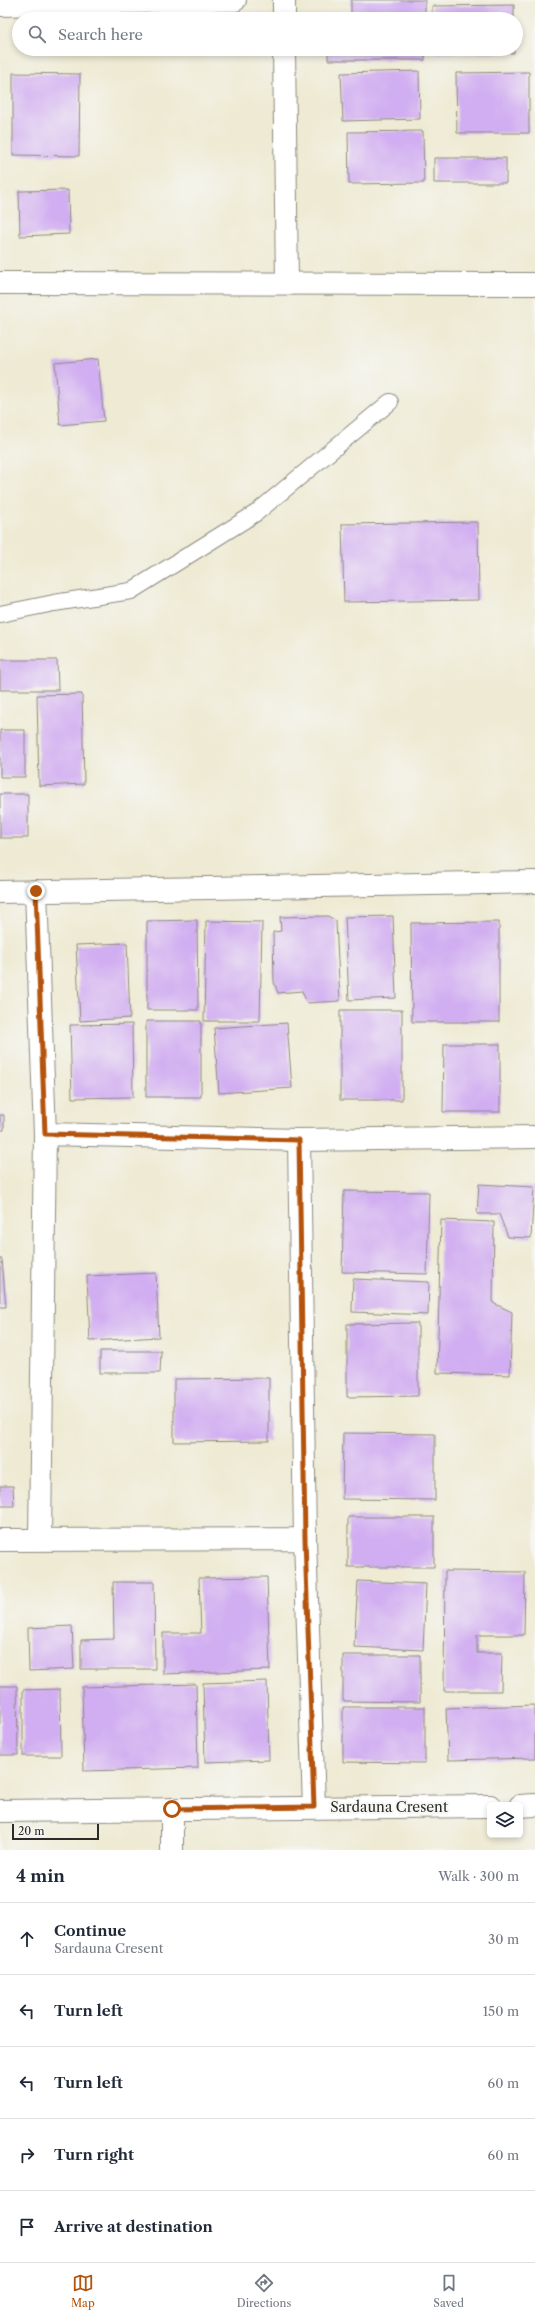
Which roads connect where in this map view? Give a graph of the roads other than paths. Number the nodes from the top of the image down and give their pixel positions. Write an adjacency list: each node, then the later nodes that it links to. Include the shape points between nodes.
1 (235, 0): 3 (street)
2 (284, 0): 4 (street)
3 (0, 5)
4 (284, 12)
5 (284, 56): 7 (street)
6 (0, 283): 7 (street)
7 (288, 283): 8 (street)
8 (535, 284)
9 (390, 402): 10 (lane, via 256,513 131,591)
10 (0, 614)
11 (535, 882): 12 (street)
12 (36, 891): 13 (street); 14 (street)
13 (0, 892)
14 (45, 1134): 16 (street); 17 (street)
15 (535, 1138): 16 (street)
16 (299, 1140): 18 (street)
17 (40, 1539): 18 (street); 19 (street)
18 (305, 1539): 23 (street)
19 (0, 1540)
20 (535, 1805): 22 (street)
21 (487, 1806): 23 (street, Sardauna Cresent)
22 (523, 1806)
23 (314, 1807): 24 (street, Sardauna Cresent)
24 (172, 1809): 25 (street, Sardauna Cresent); 26 (street)
25 (0, 1811)
26 (172, 1850)

